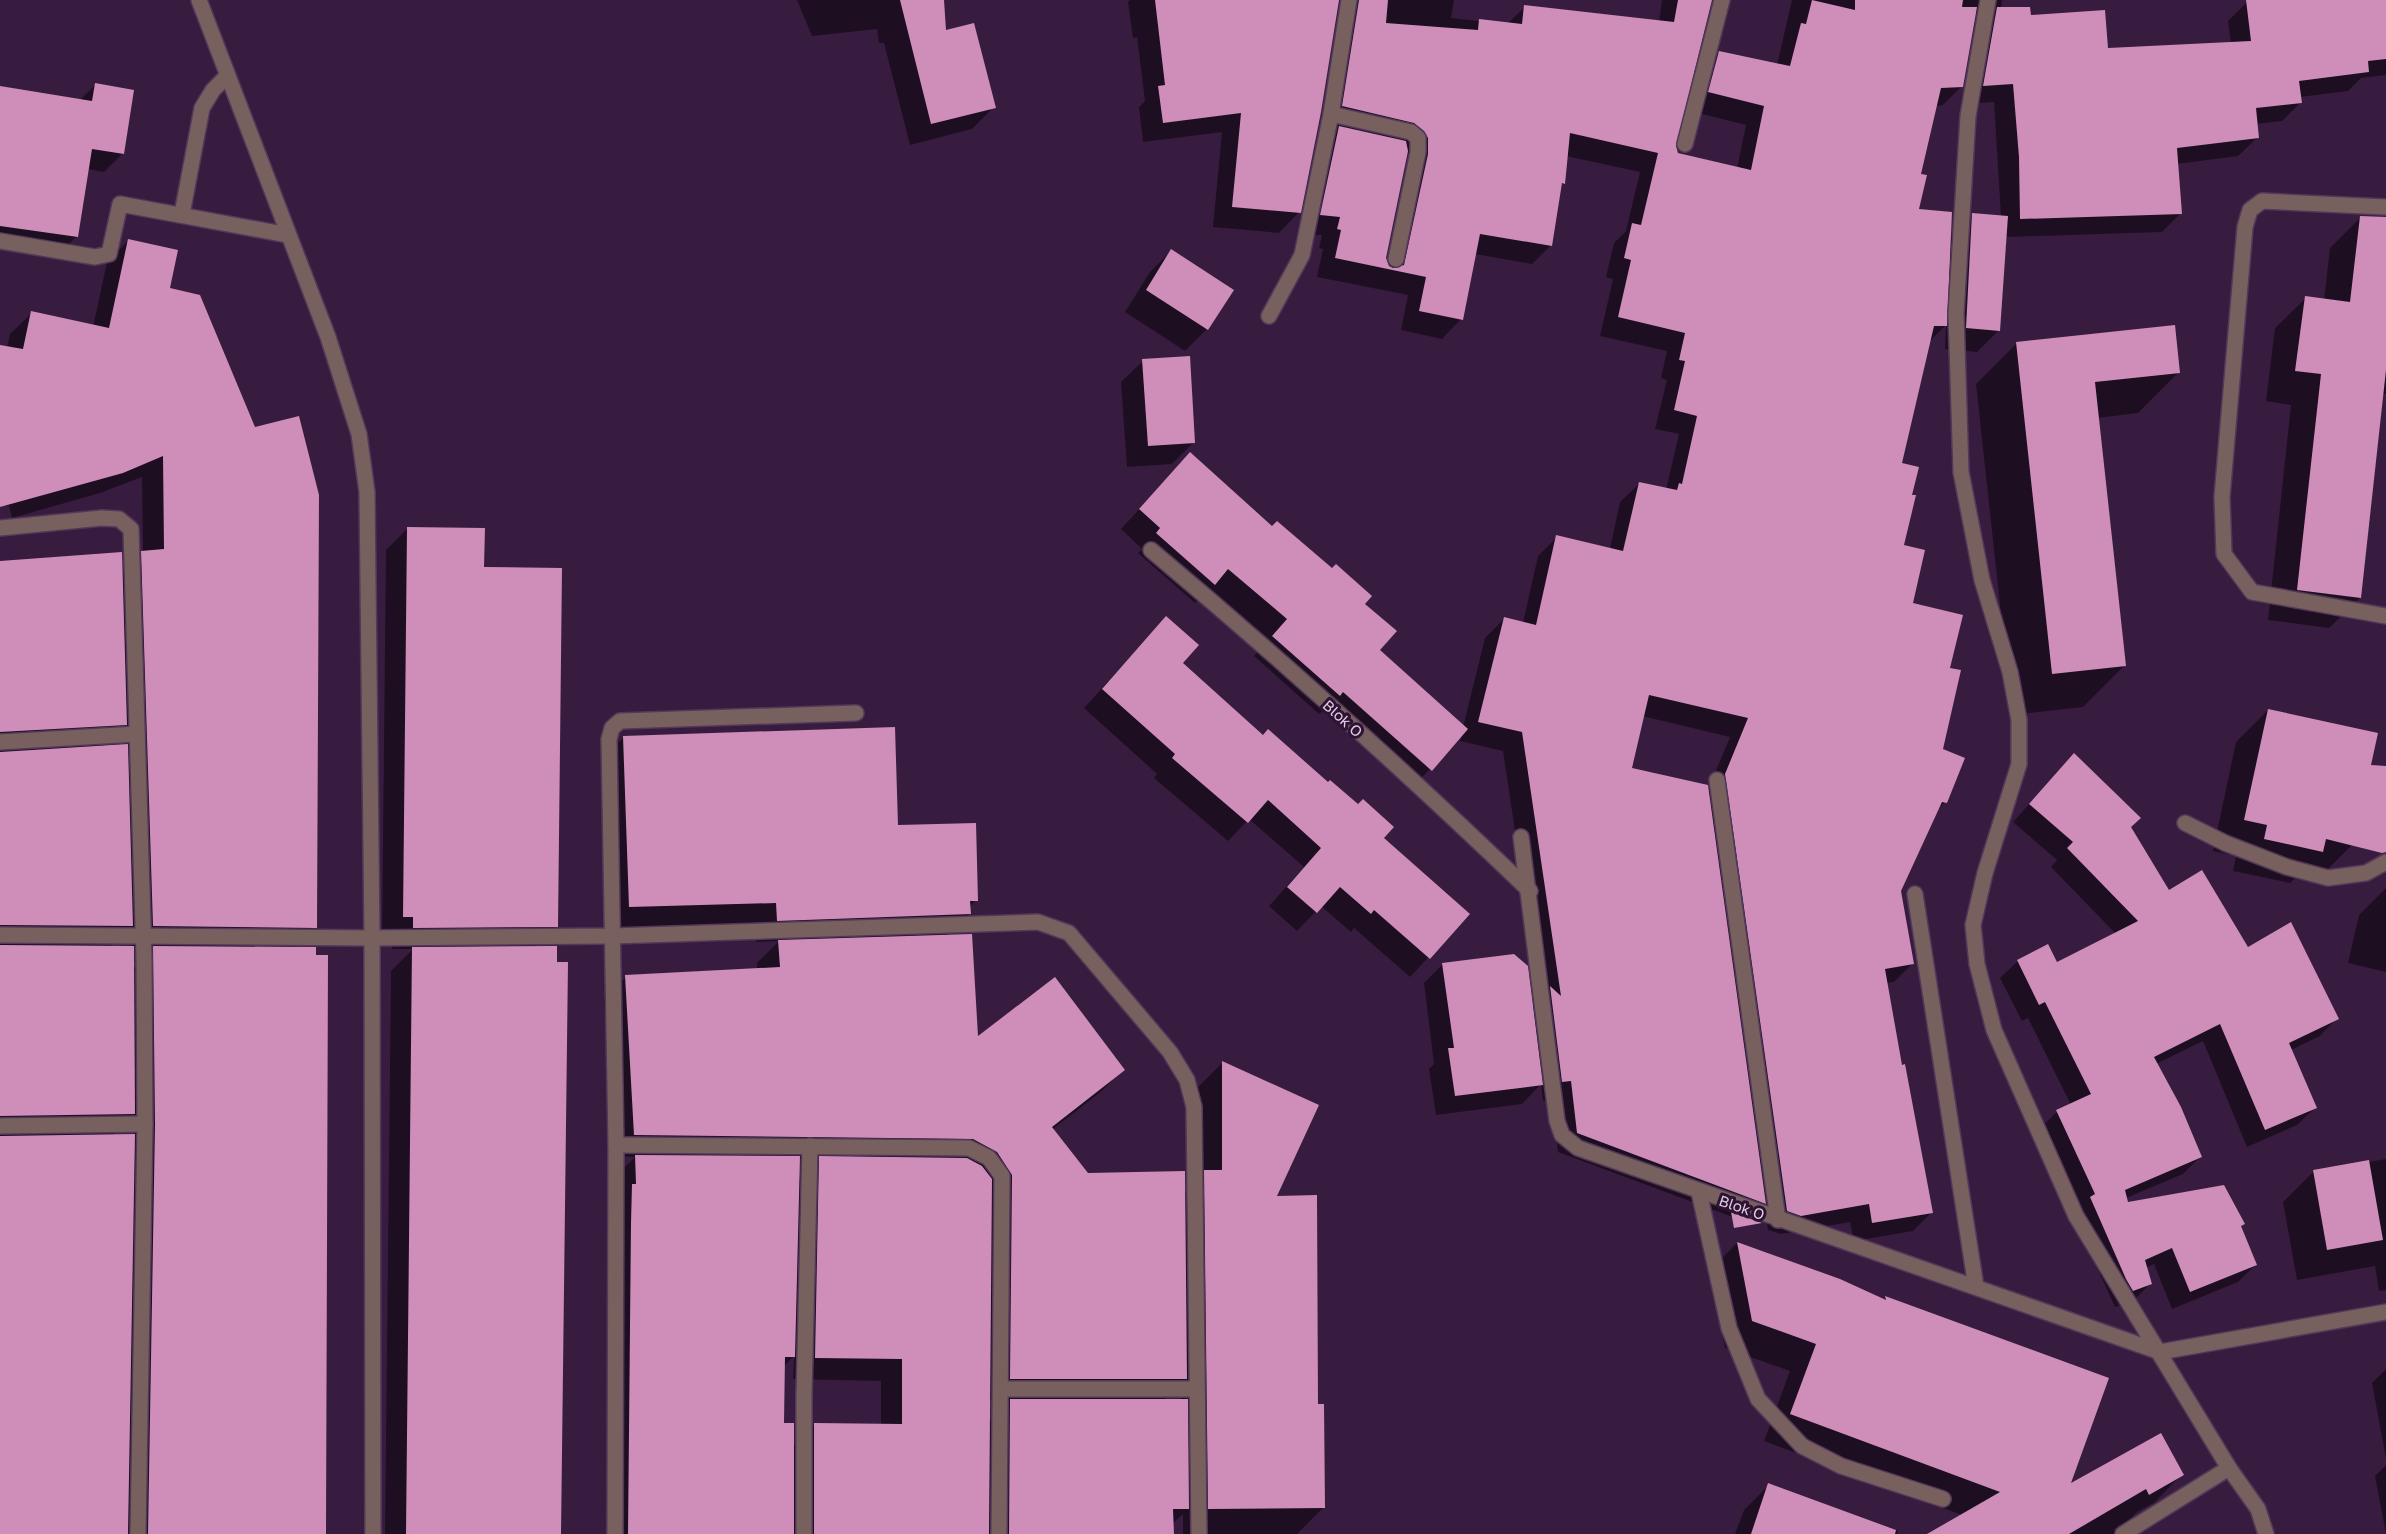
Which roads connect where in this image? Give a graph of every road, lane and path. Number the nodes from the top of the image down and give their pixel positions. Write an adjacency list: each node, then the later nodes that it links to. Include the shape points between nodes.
1 (200, 0): 5 (street)
2 (1349, 0): 6 (street)
3 (1722, 0): 7 (street)
4 (1988, 0): 38 (street, via 1968,116 1957,303 1961,472 1982,580 2010,672 2019,720 2019,764 1973,925 1977,964 1994,1030 2076,1216)
5 (227, 76): 9 (street, via 202,108); 10 (street)
6 (1331, 114): 12 (street, via 1411,132 1418,138); 13 (street, via 1302,255)
7 (1685, 144)
8 (2386, 207): 16 (street, via 2262,201 2250,210 2222,497 2224,554 2252,592)
9 (182, 214): 10 (street); 11 (street, via 120,204 109,254 95,257)
10 (288, 235): 29 (street, via 328,337 359,434 367,492)
11 (0, 241)
12 (1396, 259)
13 (1269, 316)
14 (0, 528): 18 (street, via 102,518 119,519 131,529)
15 (1151, 550): 24 (street, Blok O, via 1225,611)
16 (2386, 616)
17 (856, 713): 28 (street, via 620,721 612,728 609,739)
18 (137, 734): 19 (street); 27 (street)
19 (0, 742)
20 (1717, 780): 35 (street)
21 (2185, 823): 23 (street, via 2287,867 2328,878 2366,873)
22 (1521, 837): 24 (street, Blok O)
23 (2386, 862)
24 (1530, 891): 34 (street, Blok O, via 1557,1121 1562,1135 1578,1148)
25 (1915, 894): 36 (street)
26 (0, 935): 27 (street)
27 (144, 935): 29 (street); 30 (street)
28 (614, 936): 29 (street); 32 (street); 40 (street, via 1038,922 1069,933 1170,1052 1187,1080 1194,1107)
29 (372, 938): 44 (street)
30 (145, 1124): 31 (street); 43 (street)
31 (0, 1126)
32 (616, 1145): 33 (street); 45 (street)
33 (810, 1146): 39 (street, via 969,1148 989,1158 1002,1176); 46 (street)
34 (1699, 1192): 35 (street, Blok O); 42 (street, via 1729,1328 1758,1399 1802,1446 1841,1466)
35 (1778, 1220): 36 (street, Blok O)
36 (1976, 1287): 38 (street, Blok O)
37 (2386, 1312): 38 (street)
38 (2160, 1352): 41 (street)
39 (1002, 1389): 40 (street); 47 (street)
40 (1196, 1389): 48 (street)
41 (2229, 1468): 49 (street); 50 (street, via 2258,1509)
42 (1943, 1499)
43 (138, 1534)
44 (373, 1534)
45 (615, 1534)
46 (804, 1534)
47 (999, 1534)
48 (1199, 1534)
49 (2123, 1534)
50 (2266, 1534)

